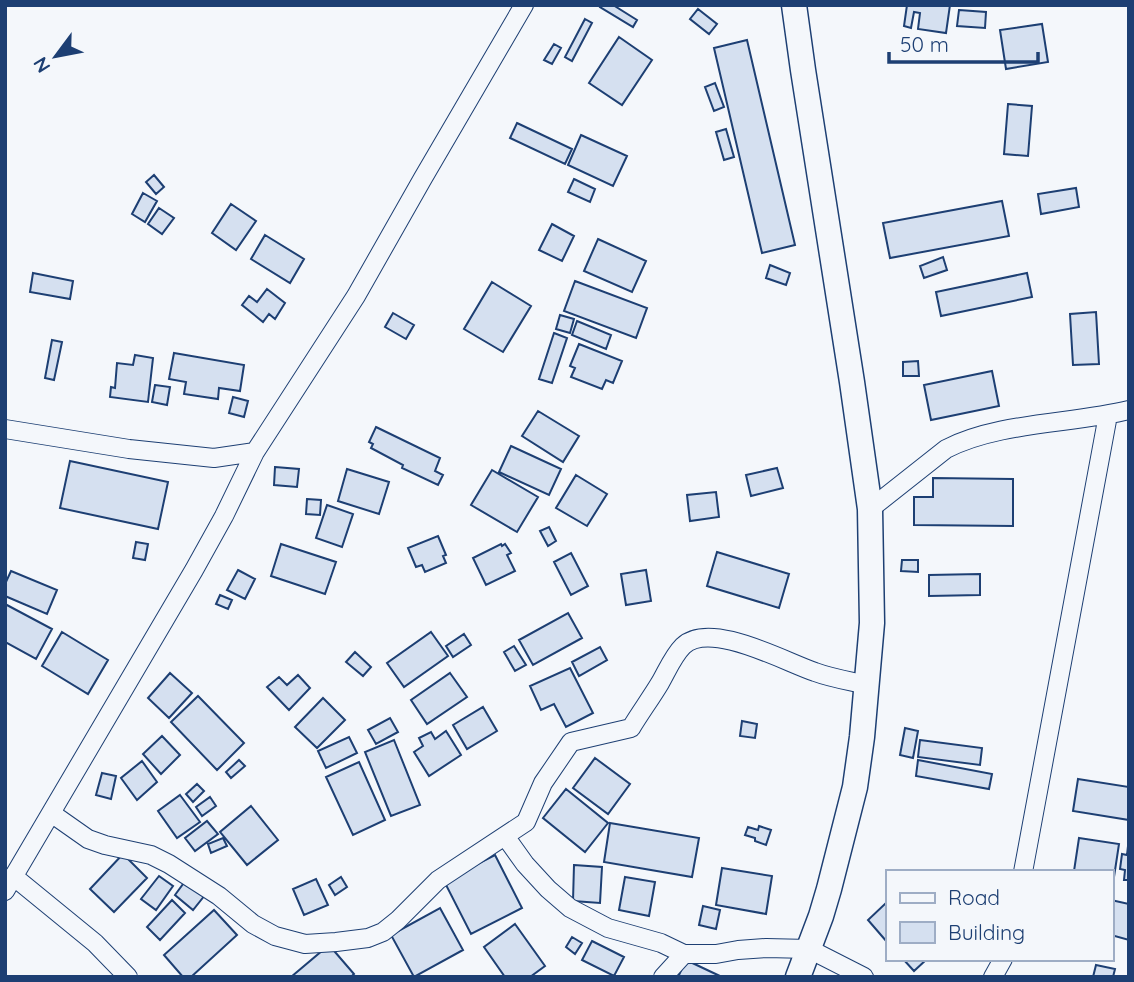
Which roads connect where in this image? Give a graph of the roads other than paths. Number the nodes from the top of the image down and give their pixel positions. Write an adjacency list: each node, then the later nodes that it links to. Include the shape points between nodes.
1 (524, 5): 6 (street, via 356,296)
2 (794, 5): 7 (street)
3 (1129, 410): 4 (street)
4 (1108, 415): 7 (street, via 999,431 959,443); 11 (street)
5 (5, 429): 6 (street, via 214,458)
6 (255, 452): 9 (street, via 194,570)
7 (870, 509): 8 (street, via 872,622)
8 (867, 685): 10 (street, via 817,673 757,648 716,638 696,639 677,653 631,728 571,742 543,783 526,822); 13 (street, via 855,787 830,889)
9 (51, 813): 10 (street, via 88,839 169,864 253,925 305,944 368,938 383,932 438,880); 12 (street)
10 (505, 836): 14 (street, via 525,864 570,908 608,928)
11 (1023, 870)
12 (9, 884): 16 (street, via 96,943)
13 (809, 949): 14 (street); 18 (street); 19 (street)
14 (684, 954): 17 (street)
15 (1002, 961): 20 (street)
16 (128, 977)
17 (663, 977)
18 (798, 977)
19 (864, 977)
20 (993, 977)

